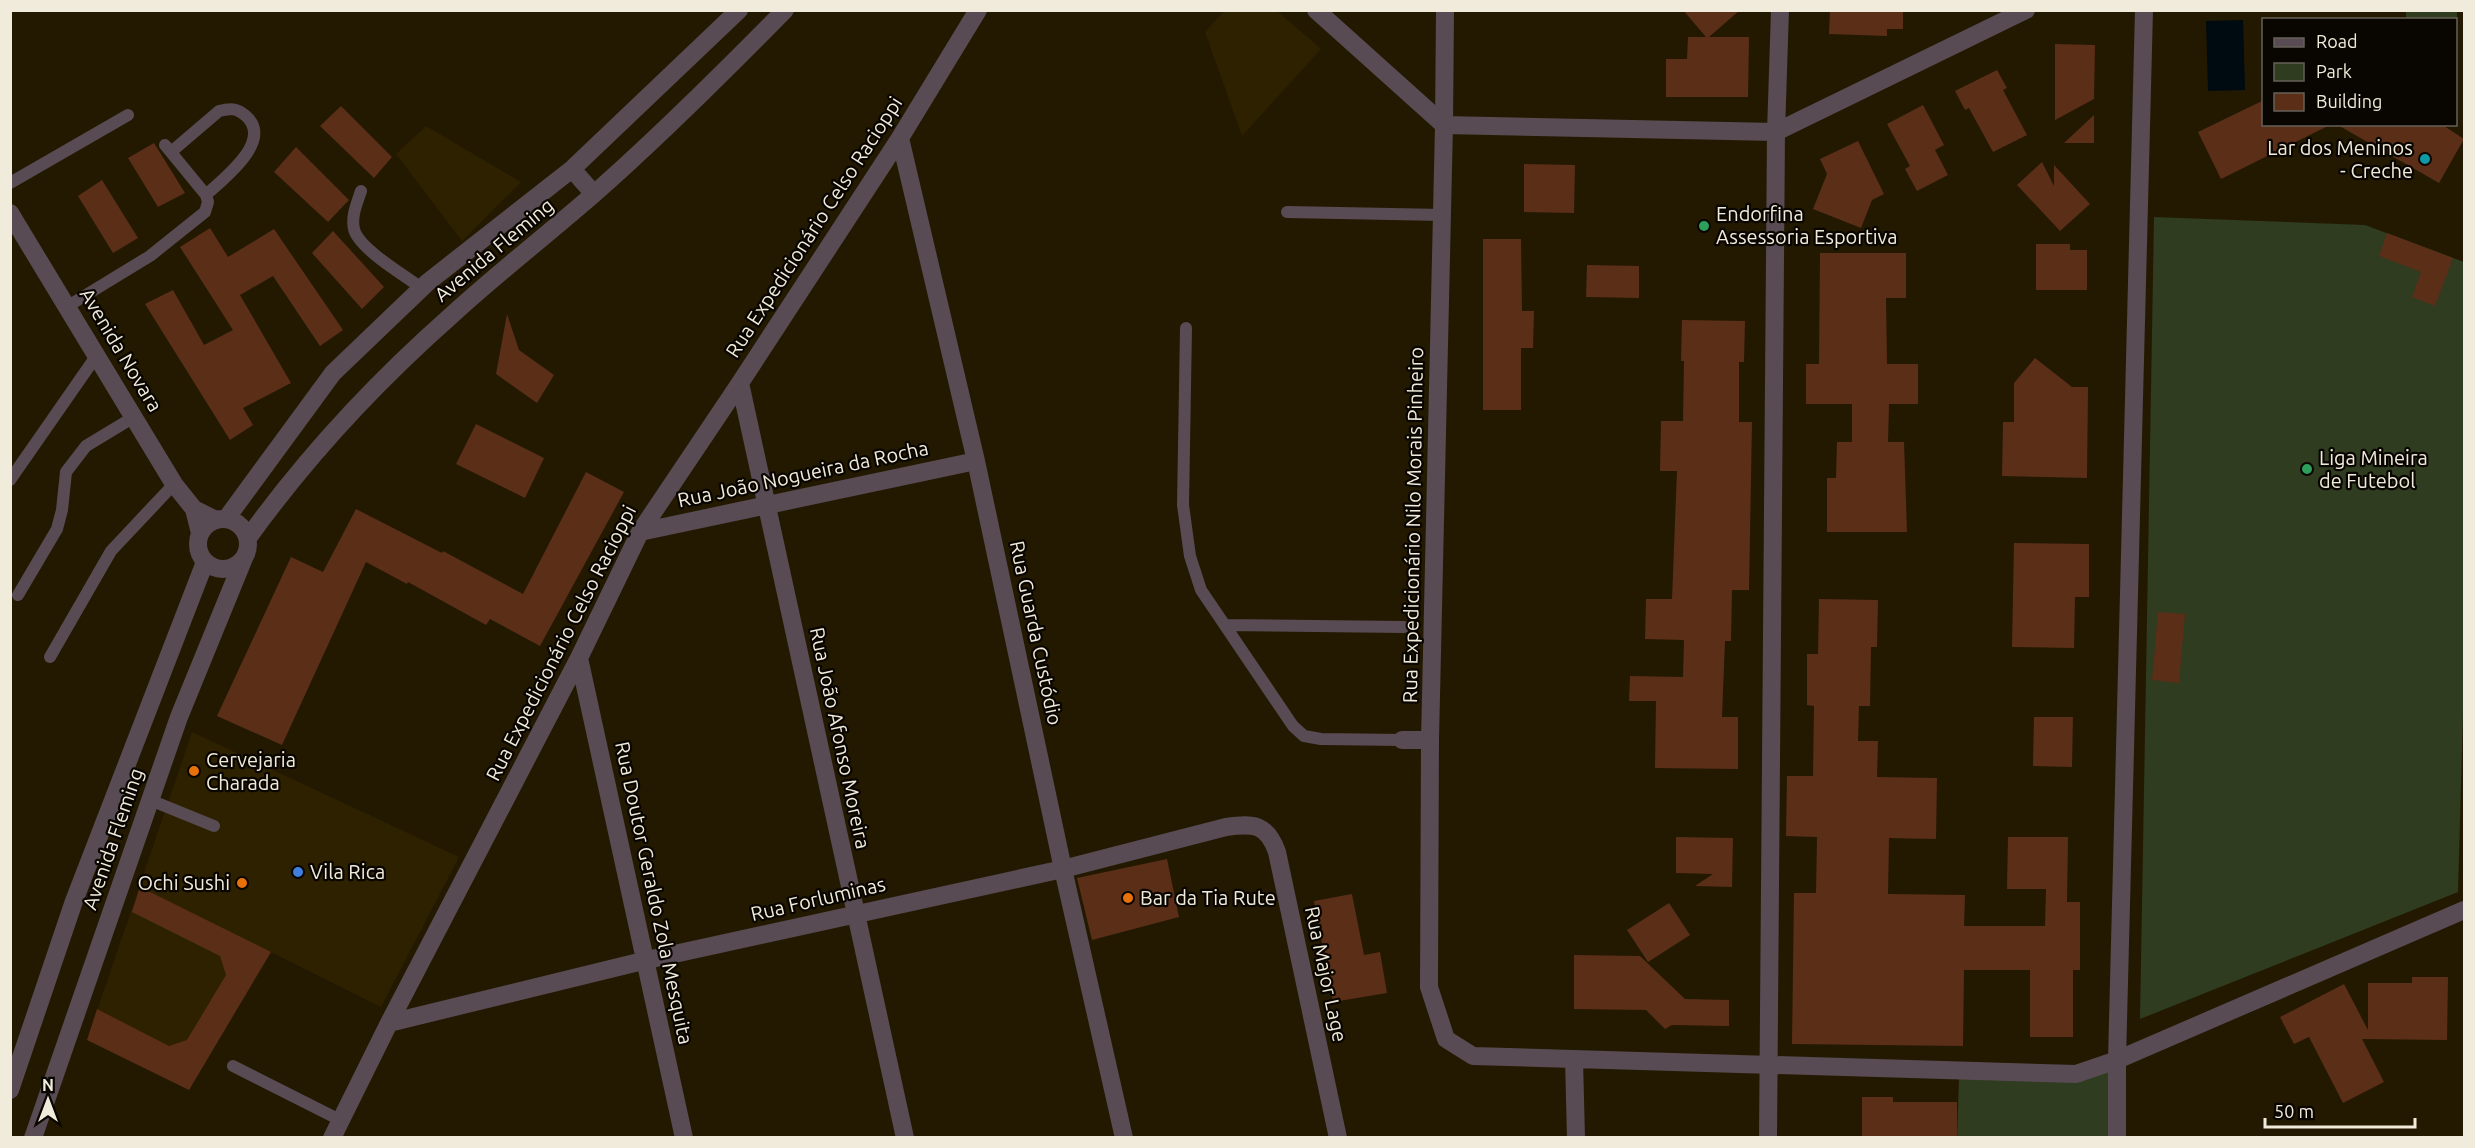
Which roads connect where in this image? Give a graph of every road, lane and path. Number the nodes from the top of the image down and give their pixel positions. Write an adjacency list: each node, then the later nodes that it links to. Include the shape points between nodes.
1 (739, 10): 13 (street, Avenida Fleming)
2 (785, 10): 16 (street, Avenida Fleming, via 682,114)
3 (978, 10): 12 (street, Rua Expedicionário Celso Racioppi)
4 (1316, 10): 10 (street)
5 (1444, 10): 10 (street, Rua Expedicionário Nilo Morais Pinheiro)
6 (1780, 10): 11 (street)
7 (2026, 10): 11 (street)
8 (2144, 10): 54 (street)
9 (128, 115): 14 (lane)
10 (1444, 125): 11 (street); 19 (street, Rua Expedicionário Nilo Morais Pinheiro)
11 (1776, 132): 55 (street)
12 (900, 138): 25 (street, Rua Expedicionário Celso Racioppi); 27 (street, Rua Guarda Custódio)
13 (572, 169): 16 (street); 21 (street, Avenida Fleming)
14 (10, 183)
15 (361, 192): 21 (lane, via 354,216 356,235)
16 (594, 194): 35 (street, Avenida Fleming, via 452,314 358,406 283,490)
17 (206, 195): 17 (lane, via 168,149 219,111 238,110 254,127 254,141 244,158); 22 (lane, via 205,212 150,256)
18 (1287, 212): 19 (lane)
19 (1443, 215): 44 (street, Rua Expedicionário Nilo Morais Pinheiro)
20 (12, 217): 22 (street, Avenida Novara)
21 (422, 288): 32 (street, Avenida Fleming, via 333,373)
22 (68, 306): 24 (street, Avenida Novara)
23 (1186, 328): 39 (lane, via 1183,504 1190,556 1201,590)
24 (97, 355): 26 (street, Avenida Novara); 28 (lane)
25 (740, 383): 30 (street, Rua João Afonso Moreira); 33 (street, Rua Expedicionário Celso Racioppi)
26 (134, 417): 29 (street, Avenida Novara); 38 (lane, via 86,446 66,472 57,529)
27 (976, 461): 30 (street, Rua João Nogueira da Rocha); 48 (street, Rua Guarda Custódio)
28 (10, 480)
29 (174, 484): 31 (street, Avenida Novara); 41 (lane, via 111,551)
30 (767, 504): 33 (street, Rua João Nogueira da Rocha); 50 (street, Rua João Afonso Moreira)
31 (194, 509): 32 (street, Avenida Novara); 34 (street, Avenida Novara)
32 (221, 520): 34 (street, via 207,525); 35 (street, via 236,523)
33 (640, 532): 42 (street, Rua Expedicionário Celso Racioppi)
34 (200, 533): 37 (street, via 199,554)
35 (248, 538): 36 (street)
36 (244, 558): 37 (street, via 230,568); 45 (street, Avenida Fleming, via 179,717)
37 (205, 562): 57 (street, Avenida Fleming, via 74,901)
38 (18, 595)
39 (1225, 626): 40 (lane); 43 (lane, via 1293,726 1304,736)
40 (1404, 627)
41 (50, 657)
42 (579, 658): 51 (street, Rua Doutor Geraldo Zola Mesquita); 52 (street, Rua Expedicionário Celso Racioppi)
43 (1402, 740): 44 (street)
44 (1430, 740): 53 (street, Rua Expedicionário Nilo Morais Pinheiro, via 1429,987 1446,1039 1473,1056)
45 (150, 800): 46 (lane); 59 (street, Avenida Fleming)
46 (214, 826)
47 (1258, 827): 48 (street, Rua Forluminas, via 1226,827); 63 (street, Rua Major Lage, via 1271,836 1277,852)
48 (1063, 869): 50 (street, Rua Forluminas); 62 (street, Rua Guarda Custódio)
49 (2464, 910): 54 (street)
50 (855, 913): 51 (street, Rua Forluminas); 61 (street, Rua João Afonso Moreira)
51 (647, 960): 52 (street, Rua Forluminas); 60 (street, Rua Doutor Geraldo Zola Mesquita)
52 (389, 1023): 58 (street, Rua Expedicionário Celso Racioppi)
53 (1574, 1059): 55 (street); 64 (street)
54 (2117, 1060): 55 (street, via 2076,1074); 66 (street)
55 (1768, 1063): 65 (street)
56 (233, 1066): 58 (lane)
57 (10, 1090)
58 (335, 1132)
59 (33, 1137)
60 (684, 1137)
61 (905, 1137)
62 (1124, 1137)
63 (1338, 1137)
64 (1576, 1137)
65 (1768, 1137)
66 (2118, 1137)

